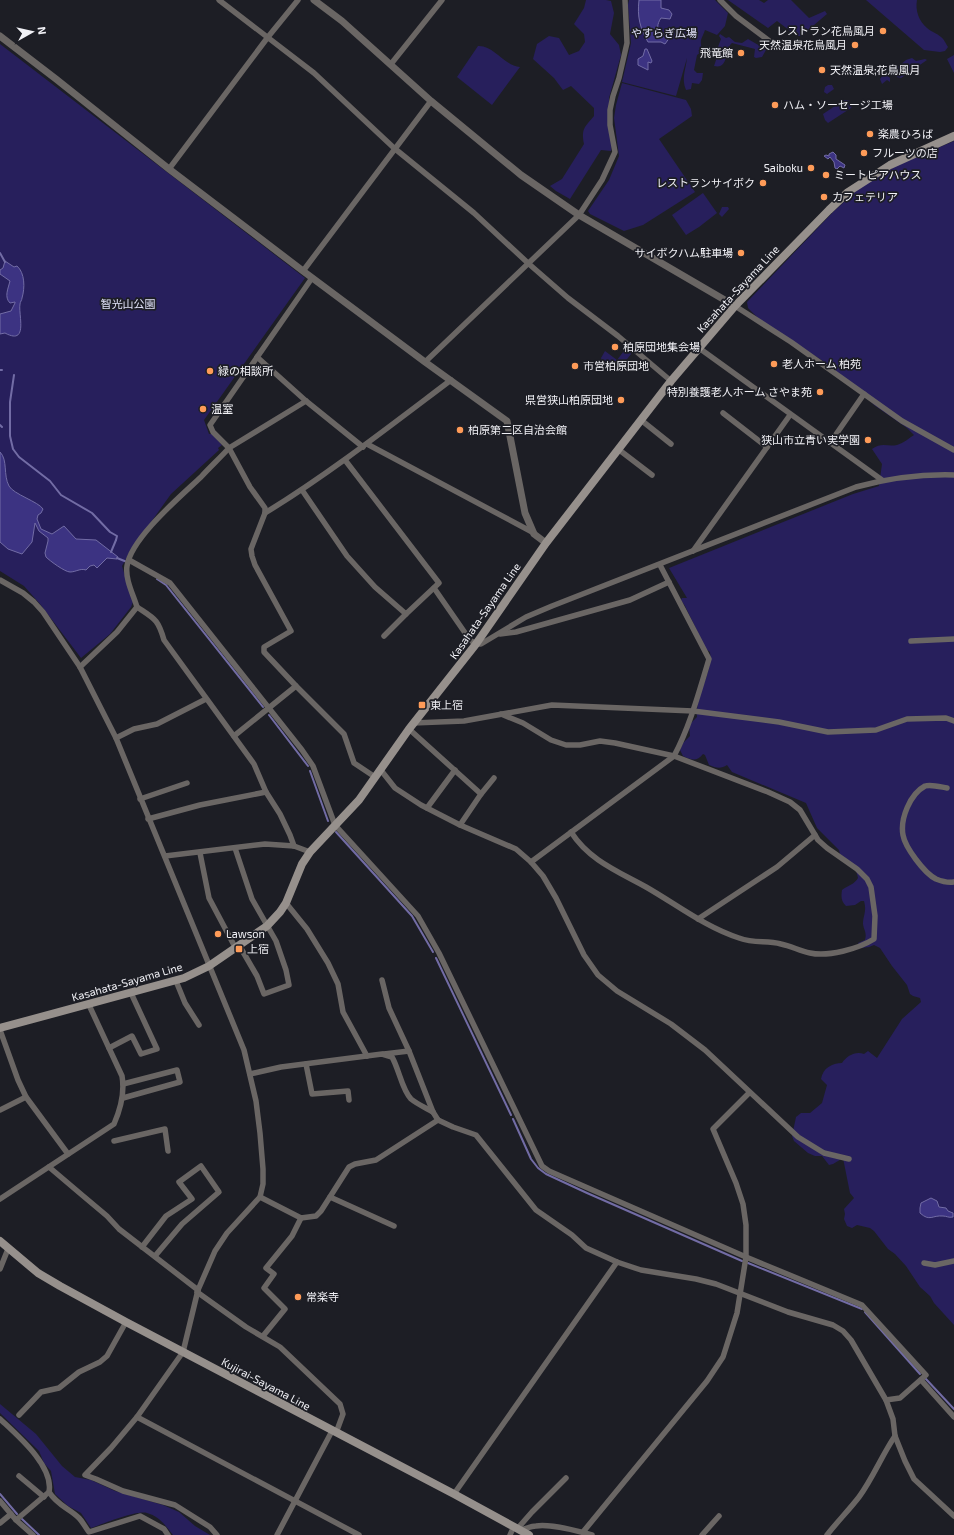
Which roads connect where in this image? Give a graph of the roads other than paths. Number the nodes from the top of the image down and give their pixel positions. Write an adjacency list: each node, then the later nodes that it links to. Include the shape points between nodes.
1 (219, 0): 8 (street)
2 (298, 0): 8 (street)
3 (314, 0): 10 (street)
4 (442, 0): 10 (street)
5 (625, 0): 15 (street, via 627,43 610,110 615,152 602,180)
6 (720, 0): 9 (street, via 736,16)
7 (0, 36): 14 (street)
8 (268, 37): 13 (street, via 314,73); 14 (street)
9 (772, 43)
10 (391, 64): 11 (street)
11 (431, 101): 13 (street); 15 (street, via 521,175)
12 (954, 136): 19 (main road, Kasahata-Sayama Line, via 890,165 848,192)
13 (394, 148): 16 (street, via 474,213); 17 (street)
14 (169, 169): 17 (street)
15 (579, 215): 16 (street); 19 (street)
16 (529, 264): 22 (street); 24 (street)
17 (303, 272): 18 (street)
18 (312, 278): 21 (street); 22 (street)
19 (735, 306): 20 (main road, Kasahata-Sayama Line); 25 (street)
20 (699, 348): 24 (main road, Kasahata-Sayama Line); 28 (street)
21 (258, 357): 26 (street); 34 (street, via 210,424 213,432)
22 (425, 362): 23 (street)
23 (450, 380): 32 (street); 43 (street, via 507,421 525,513)
24 (671, 381): 29 (main road, Kasahata-Sayama Line)
25 (864, 394): 30 (street); 36 (street, via 902,421)
26 (306, 401): 32 (street); 34 (street)
27 (723, 414): 33 (street)
28 (790, 415): 30 (street); 33 (street)
29 (640, 420): 31 (street); 35 (main road, Kasahata-Sayama Line)
30 (830, 443): 40 (street)
31 (671, 444)
32 (365, 445): 37 (street); 43 (street)
33 (767, 446): 45 (street)
34 (229, 448): 42 (street, via 250,488 263,504); 46 (street, via 148,529)
35 (618, 449): 39 (street); 44 (main road, Kasahata-Sayama Line)
36 (954, 450)
37 (345, 460): 41 (street); 50 (street, via 439,583)
38 (954, 474): 40 (street, via 925,474)
39 (652, 475)
40 (882, 480): 45 (street, via 856,487)
41 (302, 490): 42 (street); 52 (street, via 347,556 375,587)
42 (265, 513): 59 (street, via 254,539 252,556 291,631 264,647 264,652)
43 (534, 534): 44 (street)
44 (546, 543): 57 (main road, Kasahata-Sayama Line)
45 (693, 551): 47 (street)
46 (128, 562): 51 (street, via 127,576); 61 (street, via 170,583)
47 (660, 565): 49 (street); 53 (street, via 526,617)
48 (0, 580): 58 (street, via 34,602)
49 (669, 582): 53 (street, via 623,602 516,632); 62 (street, via 709,659)
50 (434, 588): 52 (street); 57 (street, via 470,640)
51 (137, 607): 58 (street, via 117,632); 60 (street, via 155,619 164,640)
52 (406, 614): 54 (street)
53 (498, 634): 57 (street)
54 (384, 636)
55 (954, 639): 56 (street)
56 (911, 641)
57 (476, 644): 65 (main road, Kasahata-Sayama Line)
58 (80, 667): 67 (street)
59 (296, 686): 61 (street); 71 (street, via 344,734 354,763)
60 (206, 698): 66 (street); 67 (street, via 157,724 134,729)
61 (270, 708): 66 (street); 80 (street, via 313,766)
62 (693, 711): 63 (street, via 552,705); 64 (street, via 779,722 828,732 876,730 907,719 946,718); 68 (street)
63 (502, 714): 65 (street); 68 (street, via 551,740 566,745 615,742)
64 (954, 721)
65 (411, 726): 69 (main road, Kasahata-Sayama Line); 70 (street)
66 (234, 736): 75 (street, via 254,764)
67 (116, 738): 77 (street)
68 (674, 756): 82 (street); 83 (street, via 790,802 800,810)
69 (380, 769): 71 (main road, Kasahata-Sayama Line); 78 (street, via 395,788)
70 (455, 770): 76 (street); 78 (street)
71 (375, 777): 80 (main road, Kasahata-Sayama Line, via 359,800)
72 (494, 778): 76 (street)
73 (188, 783): 77 (street)
74 (947, 788): 90 (street, via 925,786 911,801 902,827 906,845 923,867 935,879)
75 (266, 792): 79 (street, via 200,805); 84 (street, via 280,814)
76 (481, 794): 81 (street)
77 (140, 799): 79 (street)
78 (427, 808): 81 (street)
79 (148, 819): 88 (street)
80 (335, 825): 86 (main road, Kasahata-Sayama Line); 130 (street, via 418,916 439,953 542,1166 548,1171)
81 (460, 825): 89 (street, via 516,849)
82 (571, 832): 89 (street); 92 (street, via 583,848 599,861)
83 (815, 835): 92 (street, via 777,867); 92 (street, via 827,848 867,879 871,887 875,916 874,939 837,952 815,954 781,944 737,938)
84 (294, 846): 85 (street, via 265,844); 86 (street)
85 (235, 848): 87 (street); 93 (street, via 252,899)
86 (310, 852): 91 (main road, Kasahata-Sayama Line, via 302,864)
87 (200, 853): 88 (street); 94 (street, via 208,898)
88 (165, 856): 95 (street)
89 (531, 862): 109 (street, via 543,876 584,956 598,975 616,991 672,1024)
90 (954, 882)
91 (286, 903): 93 (main road, Kasahata-Sayama Line); 105 (street, via 326,958 338,984 343,1012)
92 (698, 919)
93 (267, 926): 94 (main road, Kasahata-Sayama Line); 94 (street, via 276,941 289,985 264,994)
94 (237, 946): 95 (main road, Kasahata-Sayama Line)
95 (209, 966): 97 (main road, Kasahata-Sayama Line); 107 (street, via 244,1050)
96 (382, 980): 103 (street, via 389,1008)
97 (176, 981): 98 (main road, Kasahata-Sayama Line); 100 (street, via 185,1003)
98 (131, 993): 99 (main road, Kasahata-Sayama Line); 102 (street, via 157,1049 141,1054 132,1036)
99 (89, 1005): 101 (main road, Kasahata-Sayama Line); 102 (street)
100 (199, 1025)
101 (0, 1029): 110 (street)
102 (109, 1048): 108 (street)
103 (409, 1051): 104 (street); 114 (street)
104 (382, 1054): 105 (street); 114 (street, via 392,1057 407,1094 412,1100)
105 (366, 1056): 106 (street)
106 (306, 1064): 107 (street); 112 (street, via 312,1094 348,1091)
107 (250, 1074): 121 (street, via 256,1101 263,1169)
108 (123, 1084): 111 (street); 111 (street, via 177,1070 180,1082)
109 (749, 1093): 119 (street, via 798,1138 824,1153); 130 (street, via 713,1129 743,1204)
110 (26, 1097): 113 (street); 118 (street)
111 (123, 1098): 118 (street, via 114,1124)
112 (349, 1100)
113 (0, 1110)
114 (433, 1112): 115 (street)
115 (438, 1120): 122 (street, via 376,1160 349,1167); 132 (street, via 476,1134 536,1210 586,1248)
116 (114, 1141): 117 (street, via 165,1129)
117 (168, 1151)
118 (68, 1154): 120 (street)
119 (849, 1159)
120 (49, 1166): 123 (street); 127 (street)
121 (260, 1197): 124 (street); 135 (street, via 227,1233 215,1251)
122 (330, 1197): 124 (street, via 316,1216); 125 (street)
123 (0, 1199)
124 (301, 1218): 138 (street, via 292,1236 266,1268 274,1274 264,1288 285,1309)
125 (394, 1226)
126 (0, 1241): 128 (main road, Kujirai-Sayama Line)
127 (142, 1247): 129 (street); 129 (street, via 166,1216 192,1199 179,1182 201,1166 219,1192 182,1224)
128 (8, 1249): 134 (street); 137 (main road, Kujirai-Sayama Line, via 38,1273)
129 (155, 1256): 135 (street)
130 (746, 1257): 136 (street); 140 (street, via 862,1305 926,1375)
131 (954, 1261): 133 (street, via 935,1265)
132 (617, 1262): 136 (street, via 642,1270 716,1284); 151 (street)
133 (924, 1263)
134 (0, 1268)
135 (198, 1291): 138 (street, via 246,1327); 139 (street)
136 (740, 1294): 141 (street, via 833,1325 842,1331 851,1340); 161 (street, via 723,1357 715,1371)
137 (126, 1322): 139 (main road, Kujirai-Sayama Line); 142 (street, via 104,1360 79,1372 59,1388 41,1392)
138 (263, 1336): 146 (street, via 280,1347 340,1404 343,1414)
139 (183, 1352): 143 (street); 146 (main road, Kujirai-Sayama Line)
140 (921, 1380): 141 (street, via 900,1398); 144 (street)
141 (886, 1400): 147 (street, via 893,1419)
142 (19, 1415)
143 (137, 1417): 154 (street); 165 (street, via 85,1475 123,1491 175,1505 210,1527)
144 (954, 1417)
145 (0, 1419): 150 (street, via 32,1450 50,1480)
146 (334, 1432): 151 (main road, Kujirai-Sayama Line); 154 (street)
147 (895, 1436): 157 (street, via 914,1479); 172 (street, via 858,1497)
148 (19, 1476): 152 (street)
149 (566, 1478): 160 (street)
150 (49, 1492): 152 (street); 162 (street, via 63,1507 78,1517)
151 (454, 1494): 160 (main road, Kujirai-Sayama Line)
152 (44, 1496): 158 (street)
153 (0, 1501): 155 (street)
154 (296, 1501): 166 (street); 167 (street)
155 (11, 1514): 158 (street); 159 (street)
156 (719, 1516): 171 (street)
157 (954, 1516)
158 (16, 1520): 163 (street)
159 (0, 1523)
160 (518, 1528): 161 (street, via 536,1526); 168 (street); 169 (main road, Kujirai-Sayama Line)
161 (583, 1532): 170 (street)
162 (87, 1533): 164 (street, via 140,1516 164,1529)
163 (33, 1535)
164 (168, 1535)
165 (217, 1535)
166 (277, 1535)
167 (359, 1535)
168 (510, 1535)
169 (529, 1535)
170 (592, 1535)
171 (702, 1535)
172 (827, 1535)

